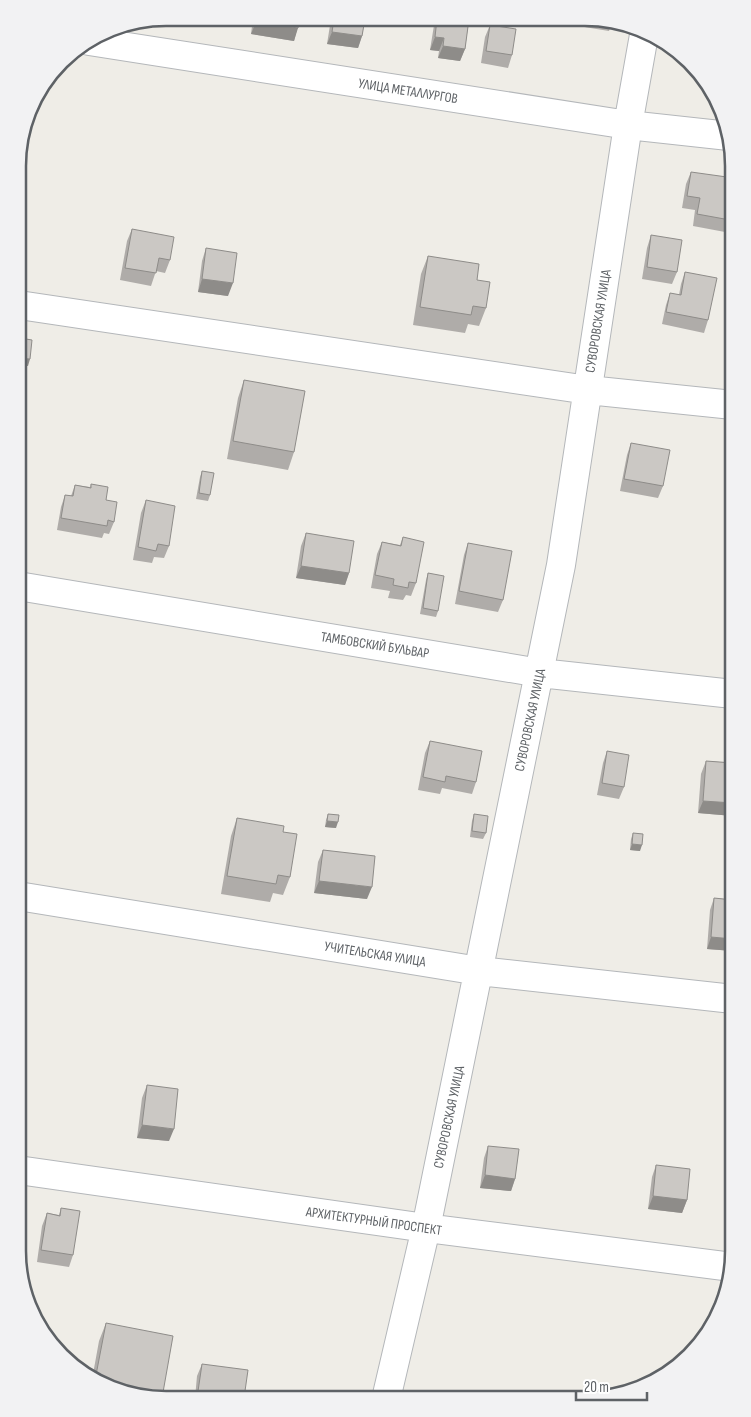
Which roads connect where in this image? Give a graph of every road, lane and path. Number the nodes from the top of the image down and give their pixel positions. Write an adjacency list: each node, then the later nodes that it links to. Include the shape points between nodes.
1 (643, 39): 3 (street, СУВОРОВСКАЯ УЛИЦА)
2 (100, 43): 3 (street, УЛИЦА МЕТАЛЛУРГОВ)
3 (628, 125): 4 (street, УЛИЦА МЕТАЛЛУРГОВ); 6 (street, СУВОРОВСКАЯ УЛИЦА)
4 (721, 135)
5 (26, 306): 6 (street)
6 (588, 390): 7 (street); 9 (street, СУВОРОВСКАЯ УЛИЦА, via 561,565)
7 (725, 405)
8 (26, 587): 9 (street, ТАМБОВСКИЙ БУЛЬВАР)
9 (540, 673): 10 (street, ТАМБОВСКИЙ БУЛЬВАР); 12 (street, СУВОРОВСКАЯ УЛИЦА)
10 (725, 693)
11 (26, 897): 12 (street, УЧИТЕЛЬСКАЯ УЛИЦА)
12 (479, 971): 13 (street, УЧИТЕЛЬСКАЯ УЛИЦА); 15 (street, СУВОРОВСКАЯ УЛИЦА)
13 (724, 997)
14 (26, 1171): 15 (street, АРХИТЕКТУРНЫЙ ПРОСПЕКТ)
15 (426, 1228): 16 (street, АРХИТЕКТУРНЫЙ ПРОСПЕКТ); 17 (street, СУВОРОВСКАЯ УЛИЦА)
16 (723, 1266)
17 (388, 1391)

